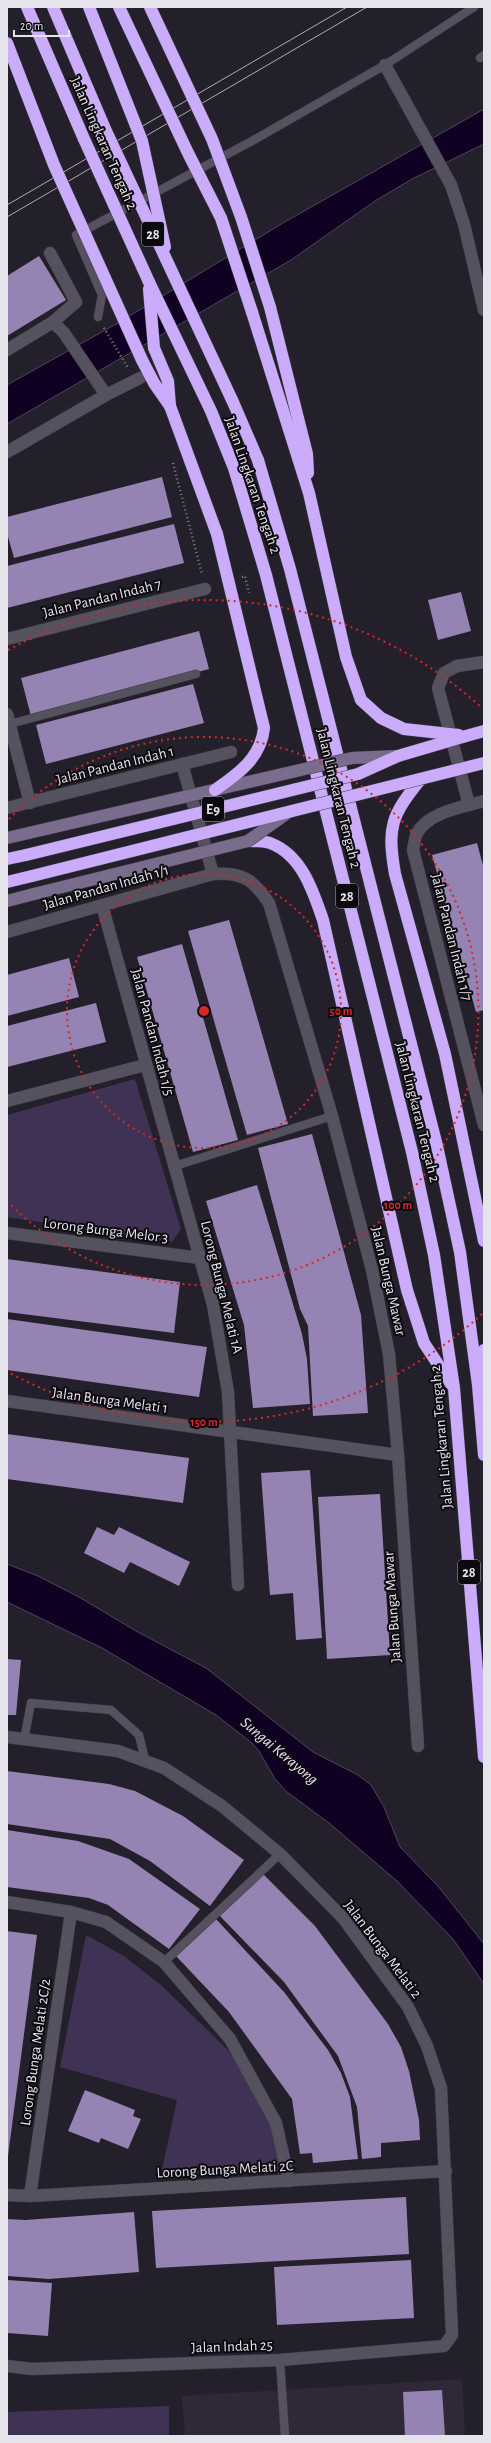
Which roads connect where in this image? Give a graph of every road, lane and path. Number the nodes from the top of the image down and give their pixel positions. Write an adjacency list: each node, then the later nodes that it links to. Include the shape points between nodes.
1 (27, 7): 11 (highway, Jalan Lingkaran Tengah 2 / 28, bridge)
2 (53, 7): 10 (highway, Jalan Lingkaran Tengah 2 / 28, bridge)
3 (89, 7): 10 (highway, bridge, via 142,141)
4 (119, 7): 21 (highway, bridge, via 221,218)
5 (150, 7): 21 (highway, bridge, via 212,139 241,217 270,307 307,454)
6 (474, 7): 8 (lane)
7 (7, 43): 19 (highway, bridge, via 54,165 142,360)
8 (385, 65): 12 (street, via 451,185 464,224); 13 (lane, via 252,141 76,235 102,295)
9 (50, 253): 14 (street, via 76,302)
10 (170, 270): 57 (highway, Jalan Lingkaran Tengah 2 / 28, bridge, via 258,460 290,569 437,1146 460,1252)
11 (149, 282): 19 (highway, via 154,348 168,382); 58 (highway, Jalan Lingkaran Tengah 2 / 28, via 211,411 234,468 266,576 410,1144 434,1255)
12 (484, 310)
13 (98, 317): 16 (path)
14 (54, 322): 15 (street); 18 (street)
15 (7, 350)
16 (124, 364)
17 (140, 378): 18 (street)
18 (106, 395): 20 (street)
19 (170, 406): 34 (highway, bridge, via 217,534 264,728 259,748 249,763)
20 (7, 452)
21 (309, 493): 28 (highway, bridge, via 346,657 361,700 381,718 404,729)
22 (205, 588): 23 (street, Jalan Pandan Indah 7)
23 (7, 639)
24 (484, 662): 37 (street, via 457,666 444,673 438,688)
25 (196, 674): 26 (lane)
26 (8, 719): 36 (street)
27 (484, 731): 28 (highway, E9)
28 (466, 736): 30 (highway, E9, bridge)
29 (231, 752): 32 (street, Jalan Pandan Indah 1)
30 (398, 756): 34 (main road, bridge, via 352,758); 42 (highway, E9, bridge, via 358,774)
31 (484, 763): 33 (highway, E9, bridge)
32 (182, 764): 36 (street, Jalan Pandan Indah 1); 43 (street)
33 (420, 780): 39 (highway, E9, bridge); 54 (highway, via 399,806 392,829 391,849 395,874 445,1054)
34 (215, 790): 40 (main road, bridge)
35 (484, 801): 37 (street)
36 (30, 802): 38 (street, Jalan Pandan Indah 1)
37 (469, 805): 51 (street, Jalan Pandan Indah 1/7, via 434,817 424,824 416,835 413,850)
38 (7, 808)
39 (286, 814): 41 (main road, bridge); 44 (highway, E9, bridge)
40 (7, 838)
41 (248, 841): 45 (main road, bridge); 58 (highway, via 270,843 291,857 309,881 323,920 407,1290 424,1342)
42 (7, 859)
43 (213, 874): 46 (street, Jalan Pandan Indah 1/1); 50 (street, Jalan Bunga Mawar, via 230,872 247,878 259,888 269,903)
44 (7, 882)
45 (7, 901)
46 (102, 905): 47 (street, Jalan Pandan Indah 1/1); 48 (street, Jalan Pandan Indah 1/5)
47 (7, 932)
48 (145, 1065): 49 (street); 52 (street, Jalan Pandan Indah 1/5)
49 (7, 1101)
50 (332, 1116): 52 (lane); 61 (street, Jalan Bunga Mawar, via 372,1270 389,1354)
51 (484, 1125)
52 (175, 1166): 55 (street, Lorong Bunga Melati 1A)
53 (7, 1233): 55 (street, Lorong Bunga Melor 3)
54 (484, 1241)
55 (200, 1258): 60 (street, Lorong Bunga Melati 1A, via 222,1350)
56 (484, 1350): 57 (highway)
57 (478, 1385): 62 (highway, Jalan Lingkaran Tengah 2 / 28)
58 (454, 1388): 67 (highway, Jalan Lingkaran Tengah 2 / 28)
59 (7, 1401): 60 (street, Jalan Bunga Melati 1)
60 (232, 1433): 61 (street, Jalan Bunga Melati 1); 63 (street, Lorong Bunga Melati 1A)
61 (398, 1455): 66 (street, Jalan Bunga Mawar)
62 (484, 1455)
63 (238, 1585)
64 (7, 1737): 65 (street, Jalan Bunga Melati 2)
65 (24, 1740): 68 (street, Jalan Bunga Melati 2, via 118,1751); 68 (lane, via 31,1703 111,1710 139,1735)
66 (418, 1746)
67 (484, 1757)
68 (145, 1760): 69 (street, Jalan Bunga Melati 2, via 192,1784)
69 (280, 1854): 72 (lane); 73 (street, Jalan Bunga Melati 2, via 343,1918 408,2007 427,2046 441,2088)
70 (7, 1902): 71 (street)
71 (71, 1912): 72 (street, via 106,1922); 76 (street, Lorong Bunga Melati 2C/2)
72 (164, 1962): 74 (street, via 230,2039 276,2122)
73 (446, 2171): 74 (street, Lorong Bunga Melati 2C); 77 (street, Jalan Bunga Melati 2)
74 (289, 2181): 76 (street, Lorong Bunga Melati 2C)
75 (7, 2195): 76 (street, Lorong Bunga Melati 2C)
76 (30, 2196)
77 (452, 2335): 78 (street, Jalan Indah 25, via 444,2346)
78 (280, 2360): 79 (street, Jalan Indah 25, via 32,2369); 80 (lane)
79 (7, 2366)
80 (285, 2436)

